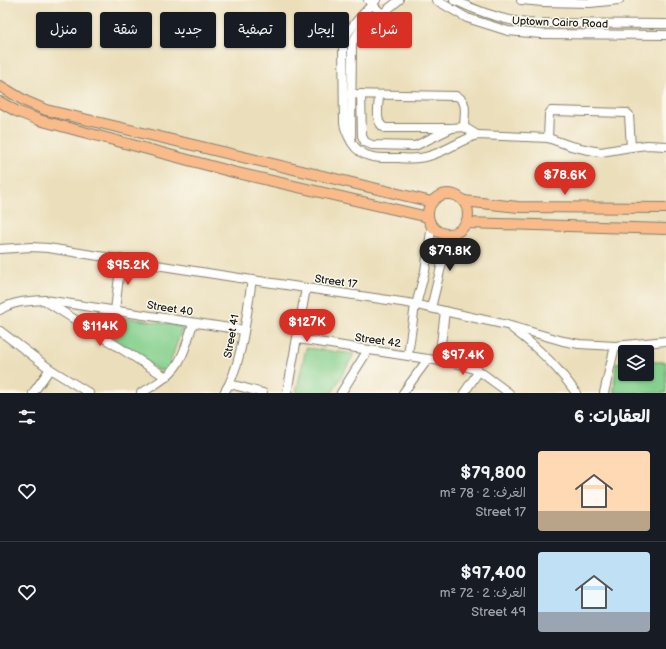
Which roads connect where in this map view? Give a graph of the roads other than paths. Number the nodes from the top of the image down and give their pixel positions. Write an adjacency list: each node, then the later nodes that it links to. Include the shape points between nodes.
1 (399, 0): 8 (street)
2 (436, 0): 12 (street, Uptown Cairo Road, via 467,18 501,29)
3 (454, 0): 9 (street, Uptown Cairo Road, via 477,11 511,21)
4 (521, 0): 5 (street, via 590,3)
5 (619, 0)
6 (372, 1): 7 (street); 17 (street, via 352,26 343,44)
7 (380, 12)
8 (384, 12)
9 (584, 24): 10 (street, Uptown Cairo Road); 12 (street, via 582,28 555,30)
10 (657, 24): 11 (street, Uptown Cairo Road); 14 (street, via 620,29)
11 (666, 24)
12 (542, 34): 14 (street, Uptown Cairo Road)
13 (357, 35): 17 (street, via 352,43)
14 (615, 35): 15 (street, Uptown Cairo Road)
15 (666, 35)
16 (0, 86): 28 (main road, via 46,110)
17 (347, 94): 18 (street); 23 (street, via 345,131 358,151 369,157 416,159 433,155 466,138)
18 (361, 94): 19 (street); 22 (street, via 362,136 365,142 372,145 415,146)
19 (379, 95): 21 (street, via 461,97 465,103); 22 (street, via 378,121 382,126)
20 (0, 102): 30 (main road, via 39,120)
21 (464, 127): 22 (street); 23 (street)
22 (452, 128)
23 (477, 136): 24 (street)
24 (548, 138): 26 (street, via 601,152); 26 (street, via 551,111 627,113)
25 (666, 146): 26 (street)
26 (631, 147)
27 (464, 201): 28 (main road, via 450,194 442,195); 29 (main road, via 518,207); 31 (main road, via 468,212)
28 (432, 202): 30 (main road, via 429,209)
29 (666, 208)
30 (430, 221): 33 (main road, via 442,233); 39 (street, via 425,271)
31 (466, 223): 32 (main road); 33 (main road)
32 (666, 229)
33 (456, 232): 40 (street, via 442,263)
34 (0, 248): 35 (street, Street 17, via 48,248)
35 (121, 260): 36 (street, Street 17); 42 (street)
36 (252, 280): 37 (street, Street 17); 46 (street, Street 41)
37 (306, 288): 39 (street, Street 17); 48 (street)
38 (45, 300): 41 (street, Street 40, via 17,303); 42 (street, Street 40); 57 (street)
39 (415, 305): 40 (street, Street 17); 52 (street)
40 (431, 308): 43 (street, Street 17)
41 (0, 310)
42 (115, 311): 44 (street, Street 40)
43 (445, 311): 45 (street, Street 17); 54 (street)
44 (193, 323): 46 (street, Street 40); 57 (street, via 184,354)
45 (507, 325): 50 (street, Street 17, via 563,341); 69 (street, via 532,343)
46 (244, 330): 58 (street, Street 41, via 237,366)
47 (0, 331): 55 (street)
48 (298, 339): 51 (street, Street 42); 64 (street)
49 (666, 341): 50 (street, Street 17)
50 (615, 346): 70 (street)
51 (368, 350): 52 (street, Street 42); 65 (street)
52 (408, 355): 53 (street, Street 42)
53 (428, 358): 54 (street, Street 42); 66 (street)
54 (439, 360): 56 (street, Street 42)
55 (50, 369): 59 (street); 60 (street)
56 (479, 371): 67 (street); 68 (street, Street 42)
57 (166, 377): 61 (street)
58 (230, 384): 62 (street, Street 41); 63 (street)
59 (32, 393)
60 (89, 393)
61 (141, 393)
62 (224, 393)
63 (263, 393)
64 (287, 393)
65 (341, 393)
66 (403, 393)
67 (464, 393)
68 (508, 393)
69 (576, 393)
70 (603, 393)

